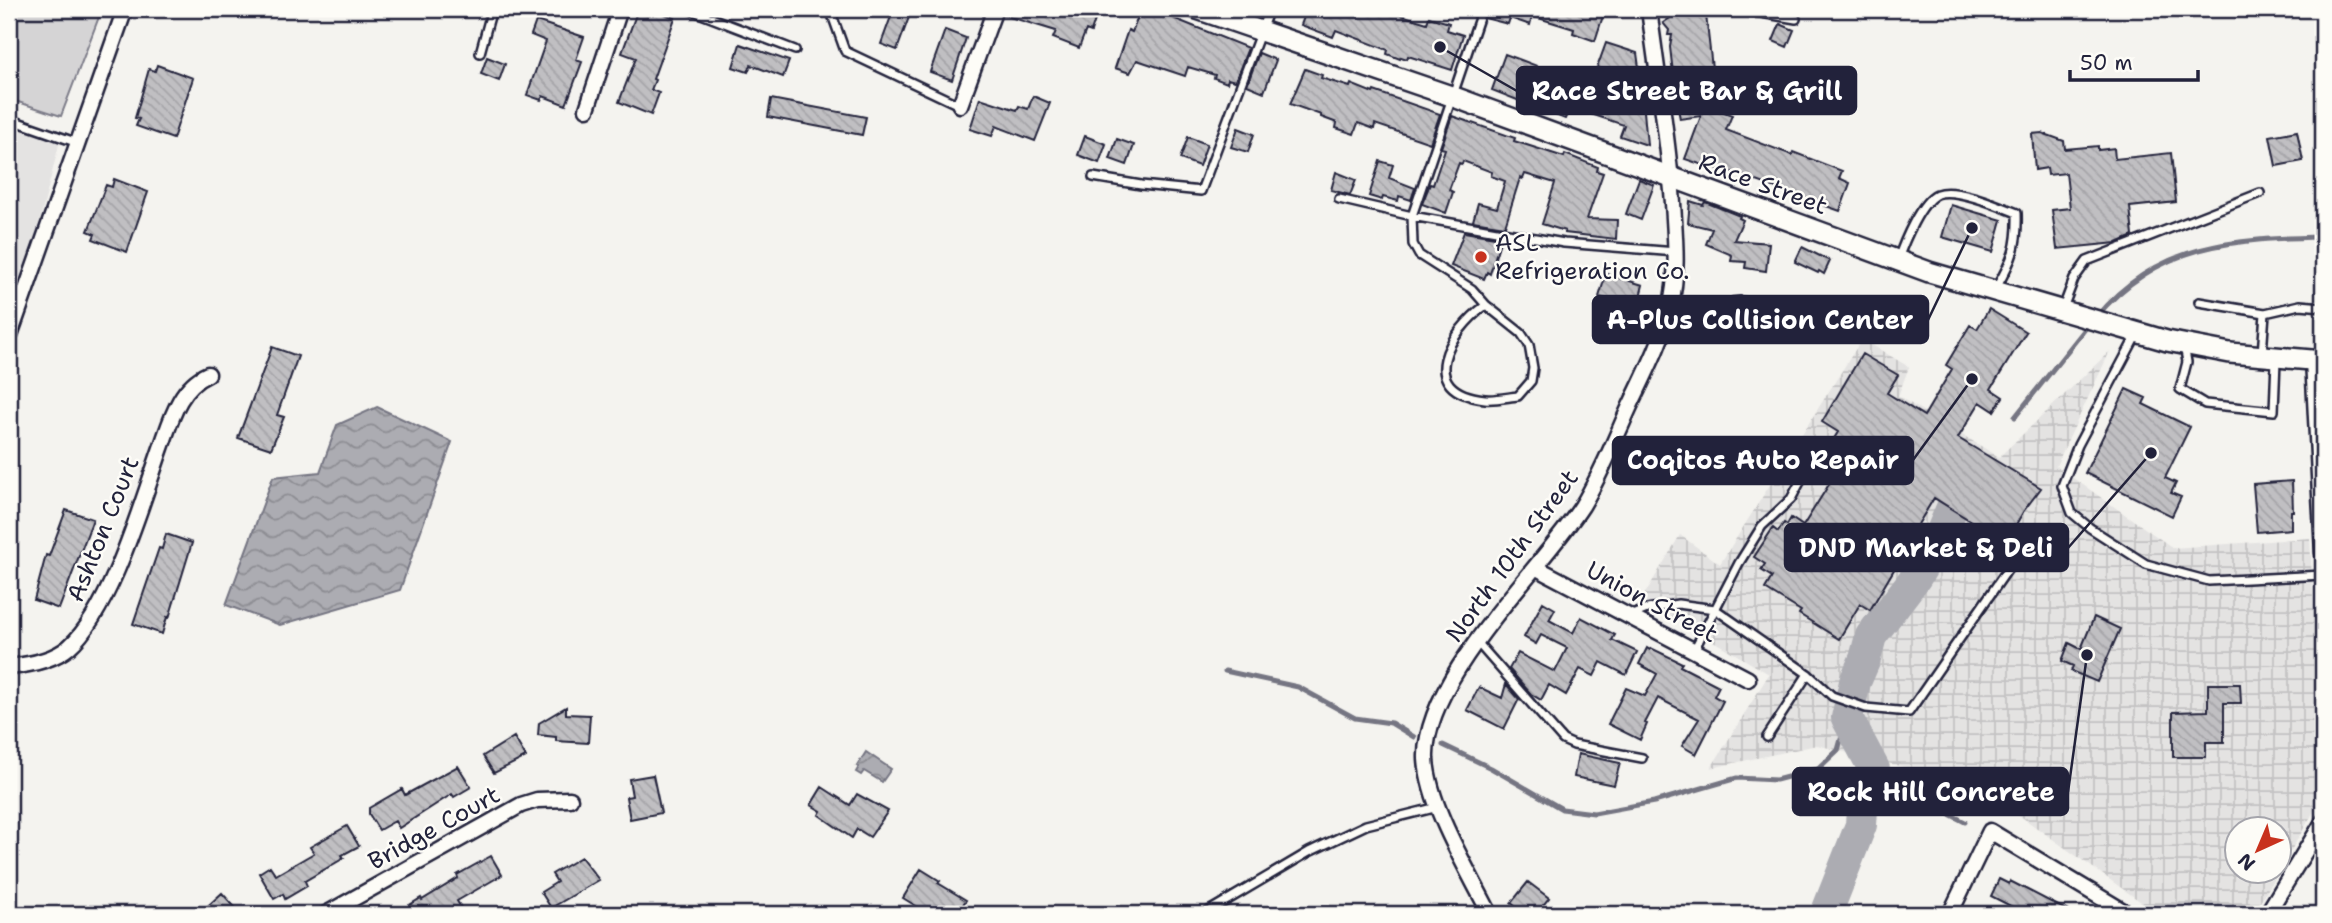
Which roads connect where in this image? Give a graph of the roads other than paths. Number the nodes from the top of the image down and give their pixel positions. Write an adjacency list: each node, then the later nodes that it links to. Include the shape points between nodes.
1 (125, 9): 20 (street)
2 (492, 9): 15 (lane)
3 (620, 9): 18 (street)
4 (688, 9): 14 (lane)
5 (832, 9): 17 (lane, via 845,51)
6 (995, 9): 17 (street)
7 (1197, 9): 13 (main road, Race Street)
8 (1269, 9): 13 (lane)
9 (1649, 9): 21 (street, North 10th Street)
10 (1737, 9): 12 (lane)
11 (1479, 10): 16 (lane)
12 (1796, 19)
13 (1261, 33): 16 (main road, Race Street); 22 (lane, via 1201,191)
14 (795, 50)
15 (480, 53)
16 (1454, 97): 21 (main road, Race Street); 25 (lane)
17 (960, 106)
18 (587, 109)
19 (9, 119): 20 (lane)
20 (78, 143): 35 (street)
21 (1670, 176): 26 (street, North 10th Street); 27 (main road, Race Street)
22 (1093, 177)
23 (2260, 194): 32 (lane, via 2087,261 2074,279)
24 (1339, 200): 25 (lane)
25 (1412, 216): 26 (lane, via 1564,243); 30 (lane, via 1412,244 1419,255 1472,289)
26 (1676, 252): 43 (street, North 10th Street, via 1670,307 1656,350 1583,504)
27 (1897, 260): 28 (main road, Race Street); 28 (lane, via 1907,235 1937,194 1989,202 2017,213 2018,236 2011,263)
28 (1994, 291): 32 (main road, Race Street)
29 (2199, 302): 33 (lane)
30 (1486, 304): 30 (lane, via 1521,333 1528,345 1531,381 1518,396 1488,400 1465,395 1444,376 1444,360 1452,341 1470,316)
31 (2323, 307): 33 (lane, via 2300,305)
32 (2065, 313): 34 (main road, Race Street)
33 (2265, 313): 37 (lane)
34 (2129, 331): 36 (main road, Race Street); 44 (lane, via 2062,486 2072,513 2146,564 2209,581)
35 (9, 338)
36 (2183, 344): 37 (main road, Race Street); 37 (lane, via 2187,362 2180,389 2204,404 2273,411)
37 (2269, 357): 38 (main road, Race Street)
38 (2318, 360): 41 (street)
39 (208, 374): 49 (street, Ashton Court, via 185,391 174,411 103,601 83,632 68,648 48,658)
40 (1813, 458): 45 (lane, via 1791,499 1762,526)
41 (2323, 553)
42 (2010, 566): 50 (lane, via 1909,712 1866,708 1832,696)
43 (1535, 567): 46 (street, Union Street); 47 (street, North 10th Street)
44 (2323, 575)
45 (1716, 609): 46 (lane, via 1678,604); 48 (lane); 50 (lane)
46 (1630, 616): 48 (street, Union Street)
47 (1477, 642): 53 (lane, via 1563,740); 55 (street, North 10th Street, via 1441,698 1428,732 1429,781)
48 (1694, 650): 51 (street, Union Street)
49 (9, 667)
50 (1808, 674): 52 (lane)
51 (1748, 678)
52 (1767, 737)
53 (1642, 758)
54 (569, 799): 58 (street, Bridge Court, via 521,805)
55 (1439, 807): 57 (lane, via 1366,825 1309,852); 59 (street, North 10th Street)
56 (2323, 822): 62 (street)
57 (1209, 912)
58 (326, 914)
59 (1490, 914)
60 (1950, 914): 61 (street, via 1990,831)
61 (2128, 914)
62 (2267, 914)

